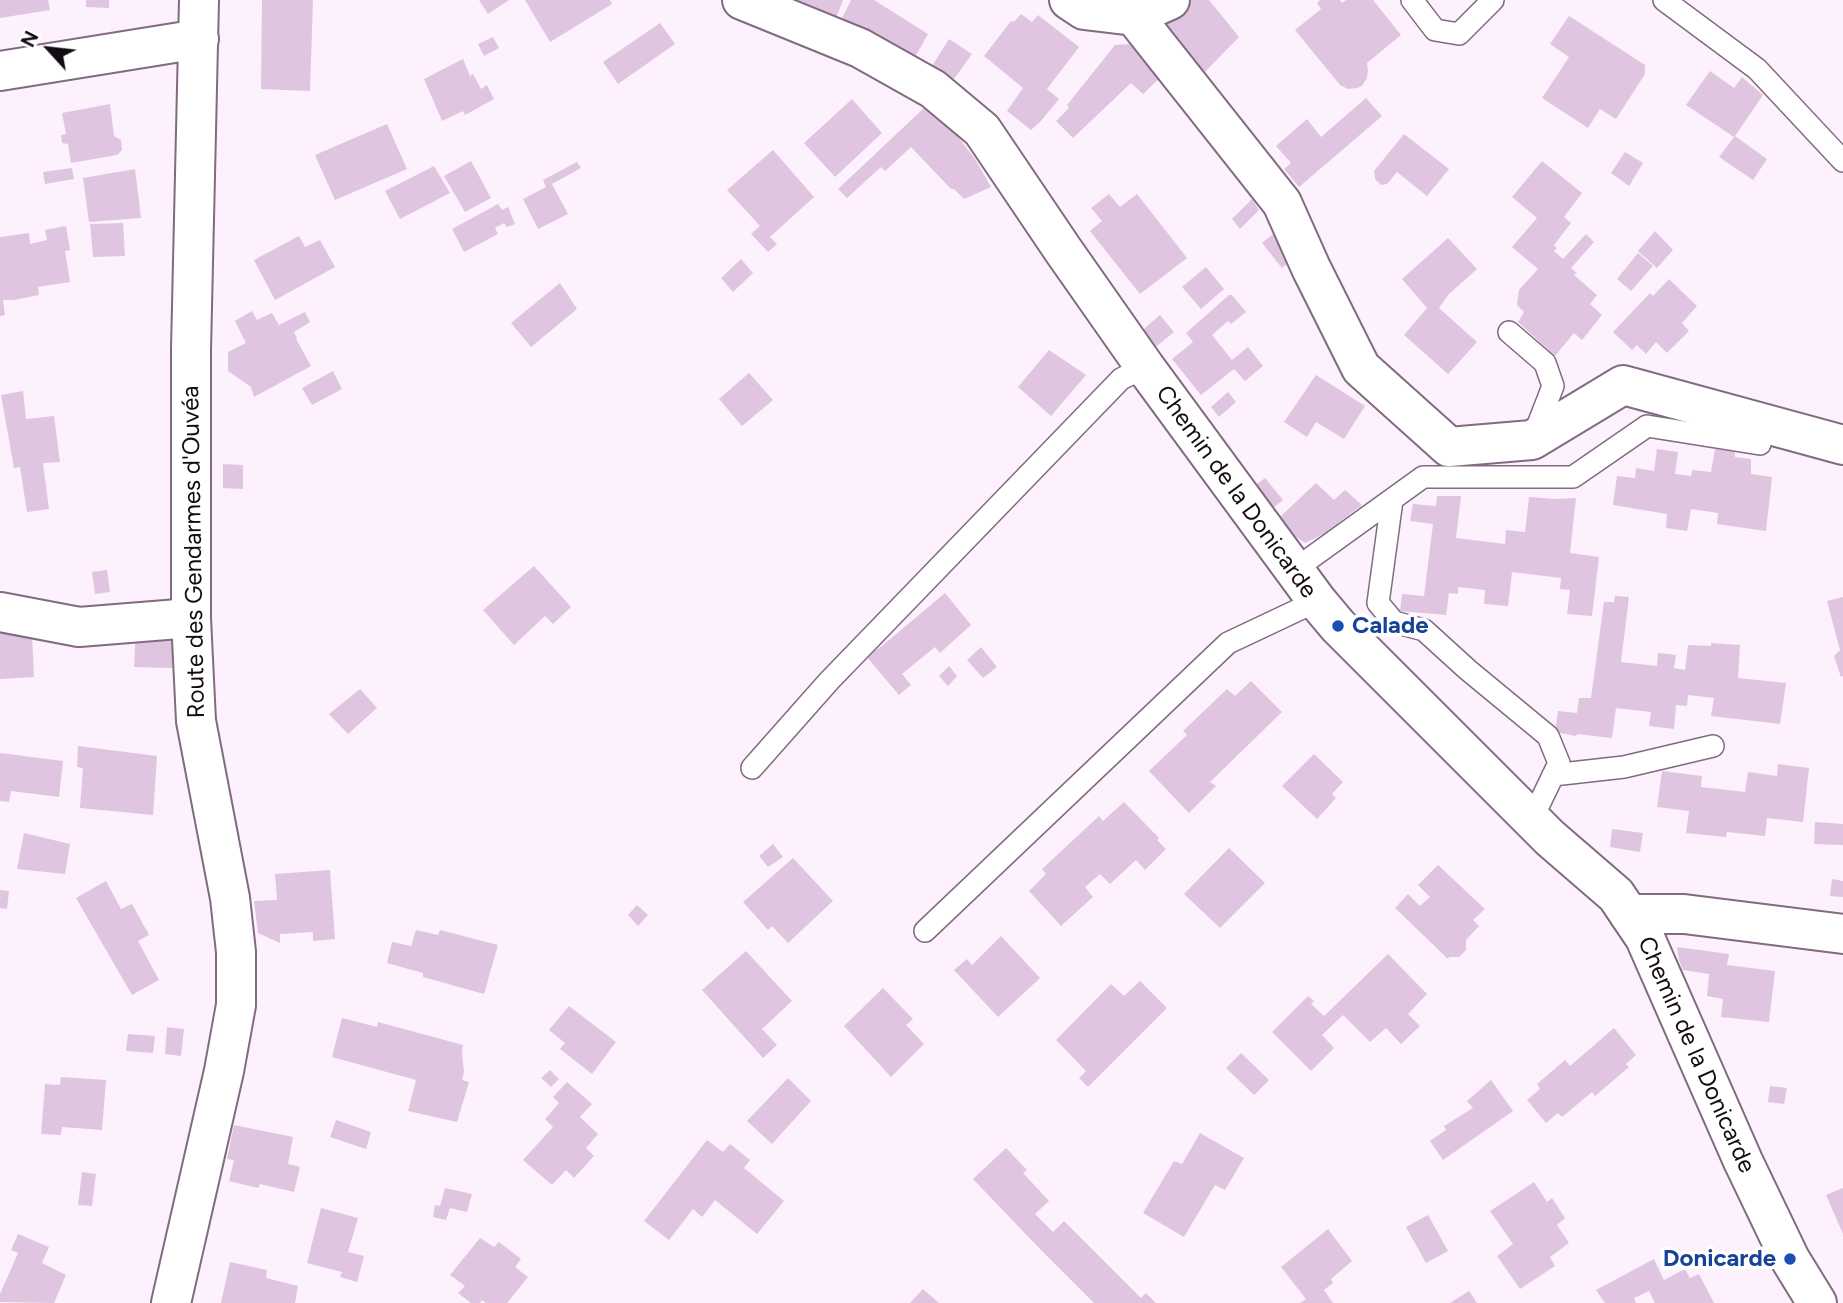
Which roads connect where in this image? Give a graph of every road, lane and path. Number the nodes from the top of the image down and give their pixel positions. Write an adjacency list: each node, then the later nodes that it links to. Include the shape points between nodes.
1 (199, 0): 9 (street, Route des Gendarmes d'Ouvéa)
2 (742, 0): 13 (street, Chemin de la Donicarde, via 860,48 933,89 982,130)
3 (1069, 0): 8 (street, via 1084,10)
4 (1170, 0): 8 (street)
5 (1412, 0): 6 (lane, via 1435,30 1459,34)
6 (1493, 0)
7 (1664, 0): 11 (lane, via 1757,69)
8 (1134, 16): 14 (street, via 1282,202 1361,368 1449,447)
9 (199, 38): 10 (street); 21 (street, Route des Gendarmes d'Ouvéa, via 191,350)
10 (0, 71)
11 (1843, 161)
12 (1509, 332): 14 (lane, via 1545,363 1553,386)
13 (1144, 367): 18 (street, Chemin de la Donicarde); 23 (lane, via 1121,379 829,681)
14 (1532, 440): 16 (street, via 1623,385)
15 (1760, 444): 17 (lane, via 1647,426 1573,477 1423,477)
16 (1843, 445)
17 (1392, 500): 18 (lane); 24 (lane, via 1378,604 1394,622 1423,630 1548,736 1559,763)
18 (1294, 570): 19 (street, Chemin de la Donicarde)
19 (1317, 601): 25 (street, Chemin de la Donicarde); 27 (lane, via 1228,643)
20 (0, 612): 21 (street, via 79,627)
21 (191, 618): 29 (street, Route des Gendarmes d'Ouvéa, via 196,721 230,898 236,1005)
22 (1713, 746): 24 (lane, via 1624,767)
23 (752, 768)
24 (1553, 775): 25 (lane)
25 (1532, 820): 26 (street, Chemin de la Donicarde, via 1616,895)
26 (1629, 914): 28 (street, via 1684,914); 30 (street, Chemin de la Donicarde, via 1645,938 1742,1161)
27 (925, 931)
28 (1843, 934)
29 (171, 1303)
30 (1817, 1303)

